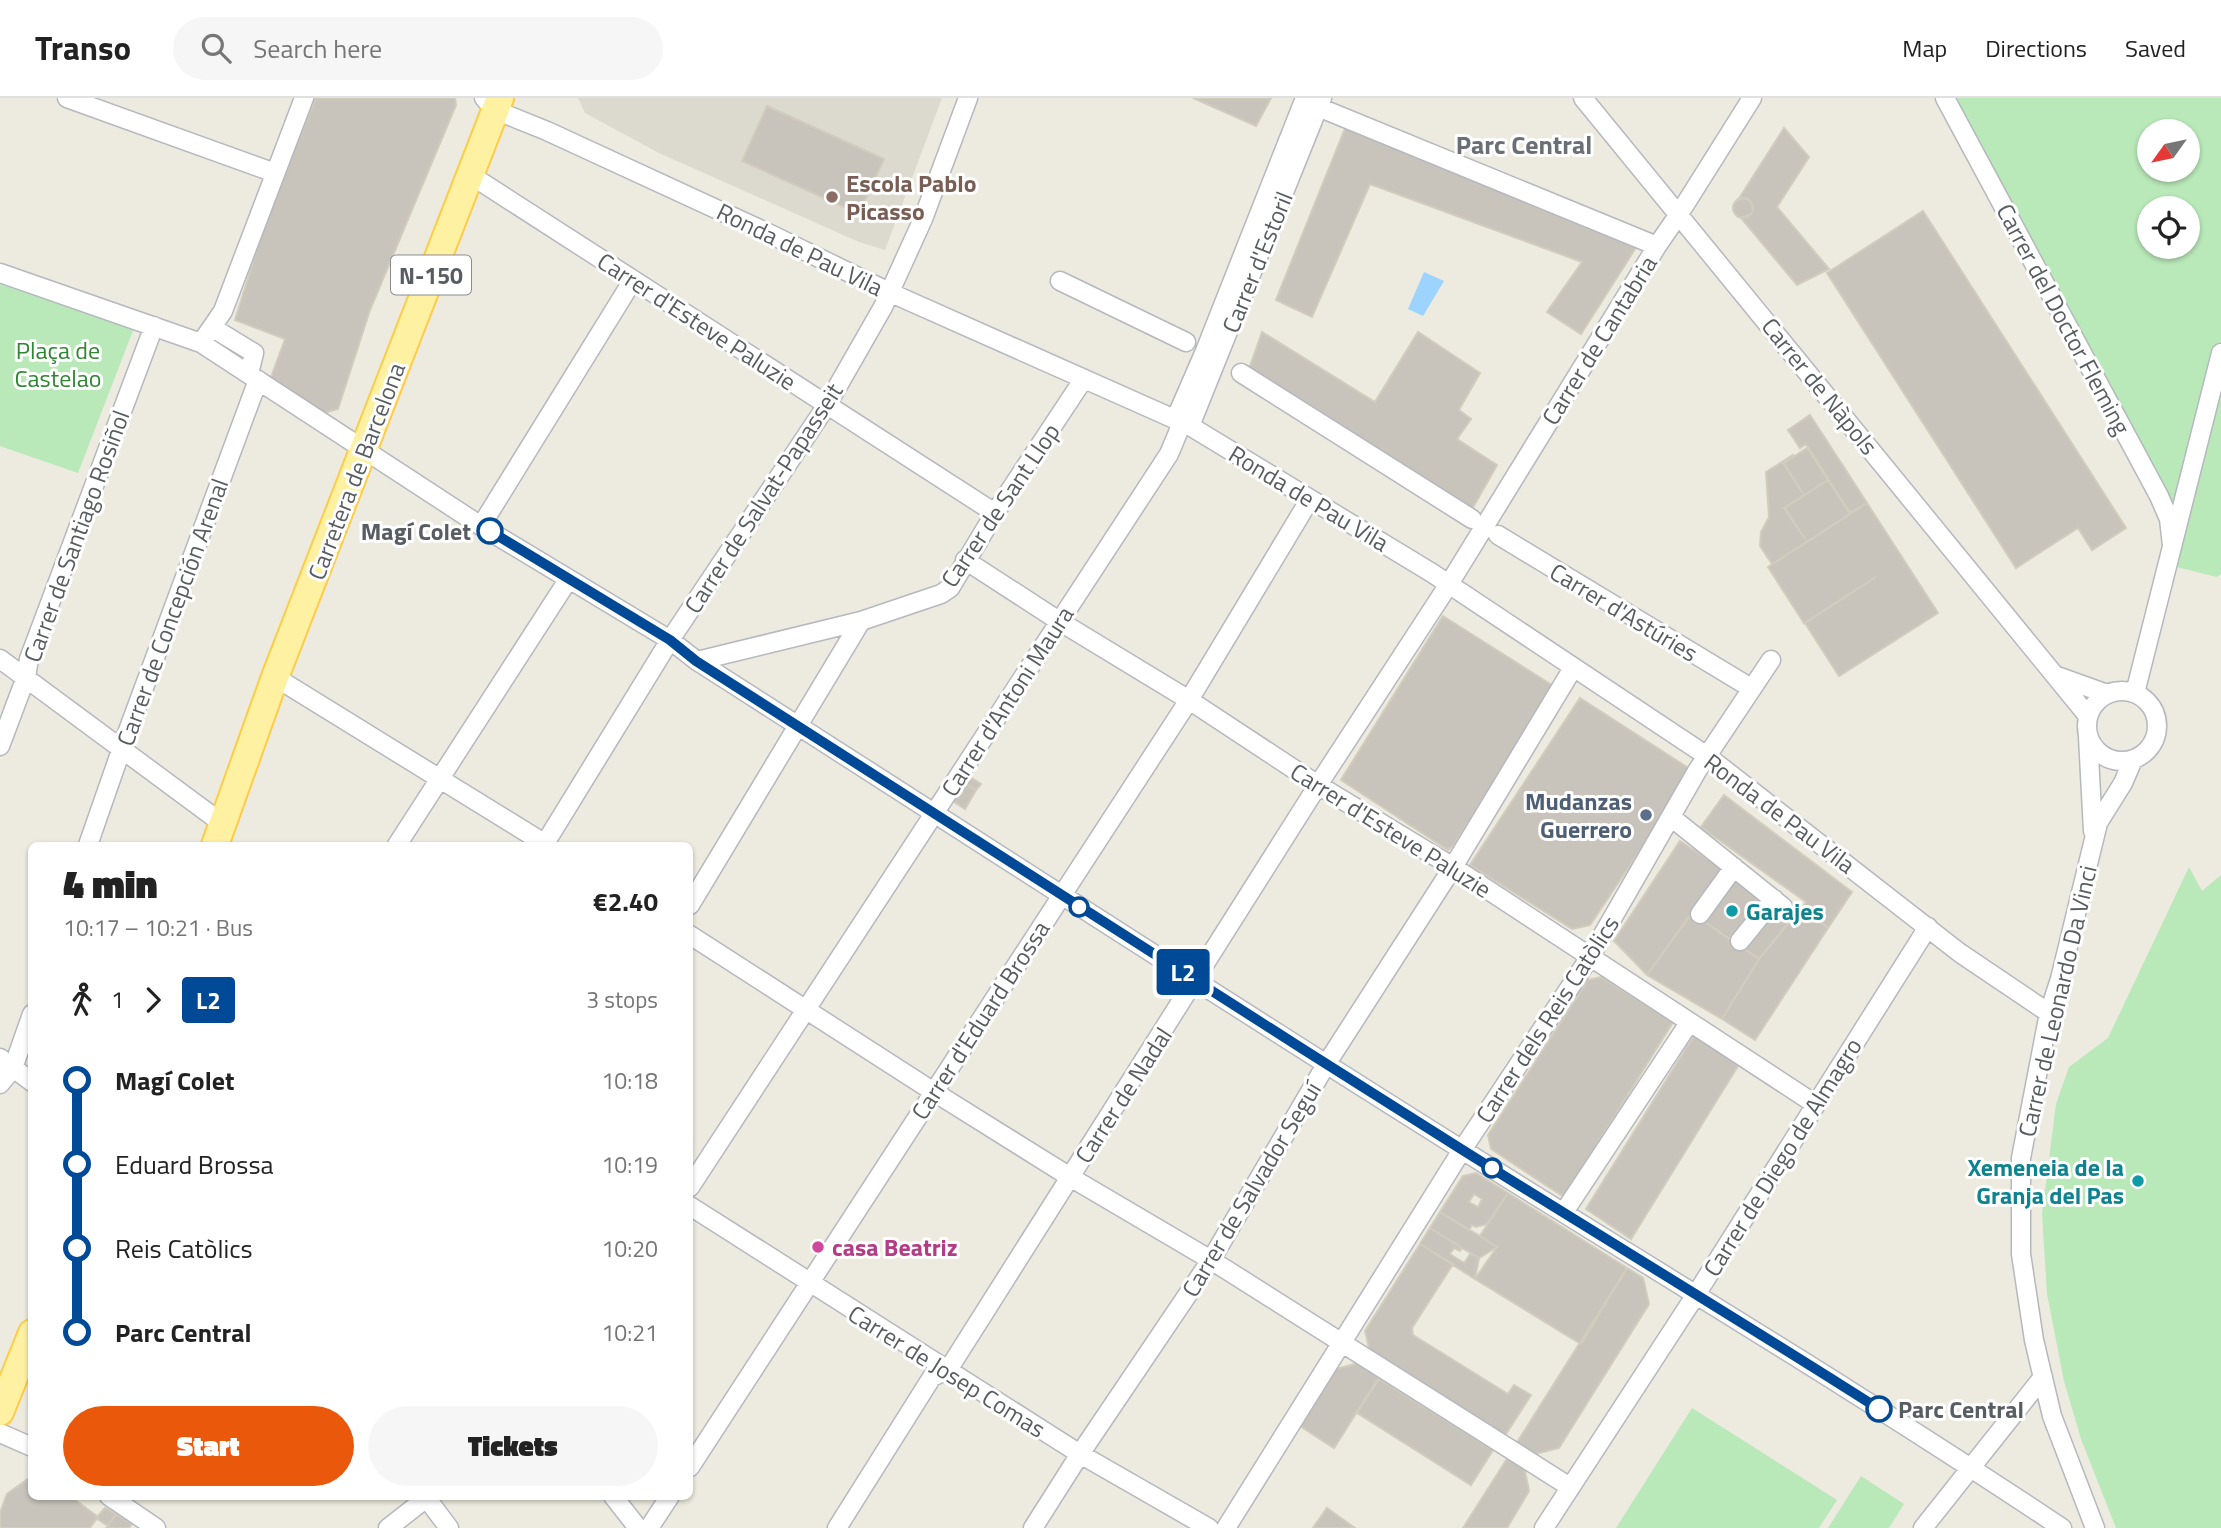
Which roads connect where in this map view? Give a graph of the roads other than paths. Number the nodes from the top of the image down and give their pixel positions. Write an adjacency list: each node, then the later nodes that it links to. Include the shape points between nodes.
1 (67, 98): 9 (street)
2 (304, 98): 9 (street)
3 (968, 98): 16 (street, Carrer de Salvat-Papasseit)
4 (1583, 98): 11 (street, Carrer de Nàpols)
5 (1752, 98): 11 (street, Carrer de Cantabria)
6 (1945, 98): 33 (street, Carrer del Doctor Fleming, via 2159,496 2169,519)
7 (1308, 101): 12 (street); 26 (street, Carrer d'Estoril, via 1205,351)
8 (493, 102): 10 (main road, Carretera de Barcelona / N-150); 16 (street, Ronda de Pau Vila)
9 (275, 173): 18 (street)
10 (470, 174): 14 (street, Carrer d'Esteve Paluzie); 27 (main road, Carretera de Barcelona / N-150)
11 (1679, 214): 12 (street, Carrer de Cantabria); 44 (street, Carrer de Nàpols)
12 (1657, 246): 36 (street, Carrer de Cantabria)
13 (0, 273): 17 (street)
14 (633, 280): 25 (street, Carrer d'Esteve Paluzie); 31 (street)
15 (1060, 281): 19 (street)
16 (891, 293): 24 (street, Ronda de Pau Vila); 25 (street, Carrer de Salvat-Papasseit)
17 (154, 326): 20 (street); 45 (street, Carrer de Santiago Rosiñol)
18 (213, 328): 20 (street); 23 (street, via 254,353)
19 (1186, 342)
20 (201, 343): 23 (street)
21 (2221, 353): 33 (street)
22 (1241, 373): 30 (street)
23 (254, 377): 27 (street); 55 (street, Carrer de Concepción Arenal)
24 (1083, 380): 26 (street, Ronda de Pau Vila); 29 (street, Carrer de Sant Llop)
25 (827, 405): 29 (street, Carrer d'Esteve Paluzie); 39 (street, Carrer de Salvat-Papasseit)
26 (1182, 423): 28 (street, Ronda de Pau Vila); 38 (street, Carrer d'Antoni Maura, via 1169,454)
27 (364, 451): 31 (street); 46 (main road, Carretera de Barcelona / N-150)
28 (1310, 499): 36 (street, Ronda de Pau Vila); 50 (street, Carrer d'Eduard Brossa)
29 (995, 513): 34 (street, Carrer de Sant Llop)
30 (1472, 519)
31 (481, 526): 35 (street)
32 (1497, 535): 47 (street, Carrer d'Astúries)
33 (2172, 545): 48 (street)
34 (965, 560): 37 (street, Carrer de Sant Llop, via 950,588 941,594); 38 (street, Carrer d'Esteve Paluzie)
35 (568, 580): 39 (street); 58 (street)
36 (1449, 584): 43 (street, Ronda de Pau Vila); 59 (street, Carrer de Nadal)
37 (861, 621): 42 (street, Carrer de Sant Llop); 52 (street)
38 (1059, 621): 50 (street, Carrer d'Esteve Paluzie); 60 (street, Carrer d'Antoni Maura)
39 (670, 640): 42 (street); 66 (street, Carrer de Salvat-Papasseit)
40 (0, 659): 45 (street)
41 (1771, 660): 47 (street, Carrer dels Reis Catòlics)
42 (696, 661): 52 (street)
43 (1573, 667): 56 (street, Ronda de Pau Vila); 68 (street, Carrer de Salvador Seguí)
44 (2056, 676): 49 (street); 51 (street, Carrer de Nàpols)
45 (26, 677): 54 (street, Carrer de Santiago Rosiñol); 55 (street)
46 (275, 677): 58 (street); 62 (main road, Carretera de Barcelona / N-150)
47 (1751, 688): 56 (street, Carrer dels Reis Catòlics)
48 (2135, 693): 49 (street); 57 (street, via 2152,707 2157,727 2150,748)
49 (2106, 694): 51 (street)
50 (1189, 700): 59 (street, Carrer d'Esteve Paluzie); 70 (street, Carrer d'Eduard Brossa)
51 (2088, 716): 53 (street)
52 (799, 726): 60 (street); 71 (street)
53 (2088, 735): 57 (street, via 2092,745 2110,760); 67 (street, Carrer de Leonardo Da Vinci)
54 (0, 746)
55 (121, 750): 62 (street); 63 (street, Carrer de Concepción Arenal)
56 (1707, 756): 61 (street, Carrer dels Reis Catòlics); 73 (street, Ronda de Pau Vila)
57 (2133, 760): 67 (street, Carrer de Leonardo Da Vinci, via 2098,823)
58 (440, 779): 64 (street); 65 (street)
59 (1318, 785): 68 (street, Carrer d'Esteve Paluzie); 77 (street, Carrer de Nadal)
60 (935, 813): 70 (street); 78 (street, Carrer d'Antoni Maura)
61 (1671, 817): 69 (street); 76 (street, Carrer dels Reis Catòlics)
62 (219, 835)
63 (89, 842)
64 (399, 842)
65 (540, 842)
66 (547, 842)
67 (2094, 842): 79 (street, Carrer de Leonardo Da Vinci)
68 (1453, 867): 76 (street, Carrer d'Esteve Paluzie); 83 (street, Carrer de Salvador Seguí)
69 (1734, 867): 72 (street); 75 (street, via 1779,903)
70 (1061, 895): 77 (street); 86 (street, Carrer d'Eduard Brossa)
71 (693, 900)
72 (1700, 914)
73 (1928, 927): 79 (street, Ronda de Pau Vila); 87 (street, Carrer de Diego de Almagro)
74 (693, 937): 78 (street)
75 (1740, 941)
76 (1590, 957): 81 (street, Carrer d'Esteve Paluzie); 88 (street, Carrer dels Reis Catòlics)
77 (1196, 979): 83 (street); 89 (street, Carrer de Nadal)
78 (804, 1009): 86 (street); 90 (street, Carrer d'Antoni Maura)
79 (2049, 1013): 99 (street, Carrer de Leonardo Da Vinci, via 2021,1157 2021,1254)
80 (28, 1022): 82 (street)
81 (1689, 1023): 87 (street, Carrer d'Esteve Paluzie); 92 (street)
82 (7, 1063): 84 (street); 85 (street)
83 (1327, 1063): 88 (street); 93 (street, Carrer de Salvador Seguí)
84 (28, 1079)
85 (0, 1084)
86 (934, 1092): 89 (street); 94 (street, Carrer d'Eduard Brossa)
87 (1815, 1104): 95 (street, Carrer de Diego de Almagro)
88 (1462, 1150): 92 (street); 97 (street, Carrer dels Reis Catòlics)
89 (1070, 1177): 93 (street); 98 (street, Carrer de Nadal)
90 (693, 1182)
91 (693, 1208): 94 (street, Carrer de Josep Comas)
92 (1564, 1212): 95 (street)
93 (1211, 1260): 97 (street); 103 (street, Carrer de Salvador Seguí)
94 (809, 1284): 98 (street, Carrer de Josep Comas); 104 (street, Carrer d'Eduard Brossa)
95 (1697, 1293): 105 (street); 106 (street, Carrer de Diego de Almagro)
96 (28, 1343): 100 (main road)
97 (1342, 1344): 106 (street); 120 (street, Carrer dels Reis Catòlics)
98 (948, 1370): 103 (street, Carrer de Josep Comas); 117 (street, Carrer de Nadal, via 932,1377)
99 (2043, 1377): 105 (street); 124 (street, Carrer de Leonardo Da Vinci, via 2052,1416)
100 (0, 1412)
101 (0, 1433): 102 (street)
102 (28, 1445)
103 (1080, 1454): 118 (street, Carrer de Salvador Seguí); 119 (street, Carrer de Josep Comas)
104 (693, 1462)
105 (1971, 1467): 122 (street); 123 (street)
106 (1570, 1487): 121 (street, Carrer de Diego de Almagro)
107 (116, 1500): 112 (street)
108 (423, 1500): 113 (street)
109 (429, 1500): 114 (street)
110 (616, 1500): 115 (street)
111 (667, 1500): 116 (street)
112 (156, 1528)
113 (388, 1528)
114 (449, 1528)
115 (638, 1528)
116 (649, 1528)
117 (837, 1528)
118 (1033, 1528)
119 (1209, 1528)
120 (1226, 1528)
121 (1544, 1528)
122 (1923, 1528)
123 (2062, 1528)
124 (2095, 1528)

